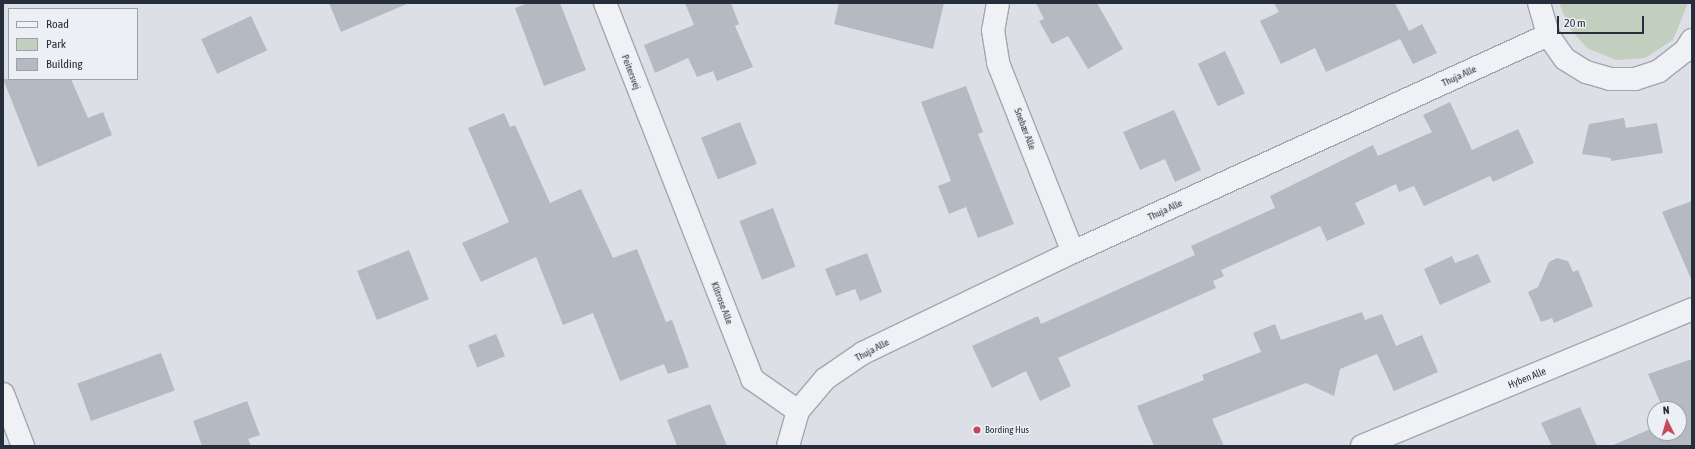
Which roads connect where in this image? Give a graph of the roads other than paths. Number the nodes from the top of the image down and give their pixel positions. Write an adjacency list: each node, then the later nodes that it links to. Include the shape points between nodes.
1 (605, 3): 6 (street, Peitersvej)
2 (998, 3): 7 (street, Snebær Alle, via 993,30 998,63)
3 (1539, 3): 4 (street)
4 (1548, 35): 5 (street, via 1565,58 1586,72 1610,79 1635,79 1658,71); 7 (street, Thuja Alle)
5 (1690, 49)
6 (658, 141): 10 (street, Klitrose Alle, via 752,379)
7 (1073, 252): 10 (street, Thuja Alle, via 863,353 825,379)
8 (1692, 309): 13 (street, Hyben Alle)
9 (3, 394): 11 (street)
10 (798, 411): 12 (street)
11 (23, 446)
12 (788, 446)
13 (1362, 446)

